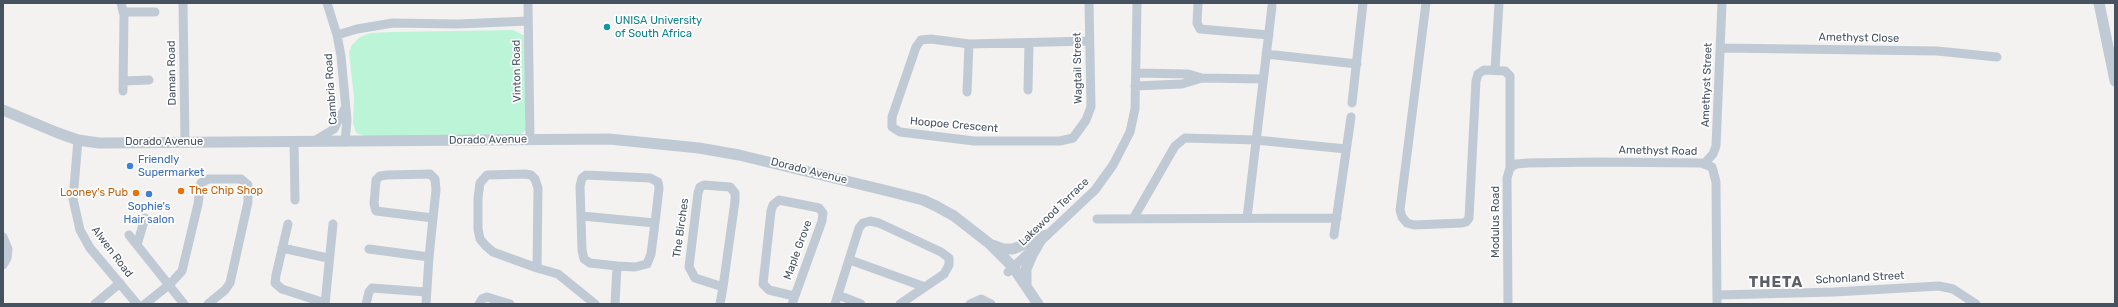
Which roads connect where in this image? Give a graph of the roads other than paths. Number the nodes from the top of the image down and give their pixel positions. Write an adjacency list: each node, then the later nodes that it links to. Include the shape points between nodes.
1 (182, 3): 43 (street, Daman Road)
2 (327, 3): 16 (street, Cambria Road)
3 (528, 3): 15 (street, Vinton Road)
4 (1089, 3): 18 (street, Wagtail Street)
5 (1137, 3): 26 (street, Lakewood Terrace)
6 (1198, 3): 17 (street, via 1197,23 1200,30)
7 (1362, 3): 24 (street)
8 (1426, 3): 25 (street, via 1400,210 1407,223 1462,223 1469,218 1476,81 1478,74 1484,70)
9 (1498, 3): 25 (street)
10 (1722, 3): 21 (street, Amethyst Street)
11 (2099, 3): 31 (street)
12 (1272, 6): 17 (street)
13 (122, 7): 14 (street); 30 (street)
14 (155, 12)
15 (528, 20): 16 (street, via 458,24 393,23); 40 (street, Vinton Road)
16 (337, 35): 37 (street, Cambria Road)
17 (1268, 35): 22 (street)
18 (1089, 41): 19 (street, Hoopoe Crescent); 47 (street, Wagtail Street, via 1090,112 1076,136)
19 (1029, 43): 20 (street, Hoopoe Crescent); 33 (street)
20 (969, 44): 35 (street); 47 (street, Hoopoe Crescent, via 931,39 919,42 892,117 894,129 905,133 974,141)
21 (1721, 48): 23 (street, Amethyst Close, via 1936,51); 49 (street, Amethyst Street, via 1716,146)
22 (1266, 54): 24 (street); 28 (street)
23 (1998, 57)
24 (1357, 64): 36 (street)
25 (1495, 70): 50 (street, Modulus Road, via 1505,71 1510,76)
26 (1136, 73): 27 (street, via 1188,74); 32 (street, Lakewood Terrace)
27 (1202, 78): 28 (street); 32 (street, via 1182,84)
28 (1263, 78): 42 (street)
29 (149, 80): 30 (street)
30 (124, 81): 34 (street)
31 (2115, 81)
32 (1135, 86): 66 (street, Lakewood Terrace, via 1133,125 1113,165 1095,190)
33 (1028, 90)
34 (123, 91)
35 (966, 92)
36 (1352, 103)
37 (346, 105): 45 (street, via 334,129); 46 (street, Cambria Road)
38 (3, 110): 41 (street, Dorado Avenue)
39 (1351, 117): 48 (street)
40 (530, 139): 46 (street, Dorado Avenue); 51 (street, Dorado Avenue, via 609,140 699,148 777,163)
41 (78, 140): 43 (street, Dorado Avenue); 78 (street, Alwen Road, via 73,191 78,225 87,243)
42 (1256, 140): 48 (street); 56 (street); 59 (street, via 1196,137 1180,141)
43 (185, 142): 44 (street, Dorado Avenue)
44 (294, 142): 45 (street, Dorado Avenue); 52 (street)
45 (311, 142): 46 (street, Dorado Avenue)
46 (345, 142)
47 (1060, 142)
48 (1346, 149): 57 (street)
49 (1704, 164): 50 (street, Amethyst Road, via 1537,163 1516,164); 84 (street, Amethyst Road, via 1712,167 1716,182)
50 (1510, 168): 106 (street, Modulus Road, via 1507,178)
51 (892, 192): 67 (street, Dorado Avenue, via 936,206 954,216); 77 (street, Dorado Avenue, via 937,213 965,231)
52 (295, 200)
53 (582, 216): 60 (street); 60 (street, via 581,182 584,175 650,178 659,185); 75 (street, via 584,259 590,263)
54 (145, 218): 68 (street)
55 (433, 218): 55 (street, via 436,180 432,175 387,175 377,179 374,204 376,211); 71 (street)
56 (1247, 218): 57 (street); 59 (street)
57 (1337, 218): 64 (street)
58 (1096, 219): 59 (street)
59 (1133, 219)
60 (655, 223): 75 (street, via 648,263 639,267)
61 (288, 224): 69 (street)
62 (333, 224): 72 (street)
63 (128, 235): 68 (street)
64 (1334, 235)
65 (3, 237): 74 (street, via 8,249)
66 (1043, 238): 67 (street, via 1013,249); 77 (street, Lakewood Terrace); 81 (street, via 1026,269)
67 (990, 244): 77 (street, Dorado Avenue)
68 (137, 245): 79 (street)
69 (282, 248): 72 (street); 92 (street, via 276,285)
70 (369, 249): 71 (street)
71 (429, 257): 83 (street)
72 (328, 258): 92 (street)
73 (850, 260): 82 (street); 82 (street, via 861,225 870,221 878,223 949,258 949,265 944,274); 86 (street)
74 (3, 264)
75 (617, 266): 98 (street)
76 (537, 268): 76 (street, via 493,252 480,239 479,188 482,179 487,175 525,174 536,179); 97 (street, via 558,274)
77 (1010, 269): 81 (street); 104 (street)
78 (120, 283): 87 (street); 88 (street, Alwen Road)
79 (170, 284): 89 (street); 90 (street); 91 (street, via 183,269 200,183 210,179 244,180 248,187 248,202 230,283)
80 (723, 286): 80 (street, The Birches, via 735,193 730,187 704,185 698,193 688,267 695,278); 99 (street, The Birches)
81 (1027, 286): 105 (street)
82 (925, 287): 101 (street)
83 (426, 292): 93 (street, via 372,288); 94 (street)
84 (1717, 299): 107 (street, Schonland Street, via 1939,286 1953,289)
85 (793, 300): 85 (street, Maple Grove, via 823,213 812,206 779,200 771,211 763,284 769,290)
86 (837, 300): 100 (street)
87 (95, 304)
88 (137, 304)
89 (145, 304)
90 (184, 304)
91 (208, 304)
92 (325, 304)
93 (366, 304)
94 (426, 304)
95 (479, 304): 96 (street, via 487,297)
96 (510, 304)
97 (595, 304)
98 (615, 304)
99 (720, 304)
100 (861, 304)
101 (900, 304)
102 (970, 304): 103 (street, via 981,299)
103 (991, 304)
104 (1030, 304)
105 (1038, 304)
106 (1508, 304)
107 (1976, 304)

